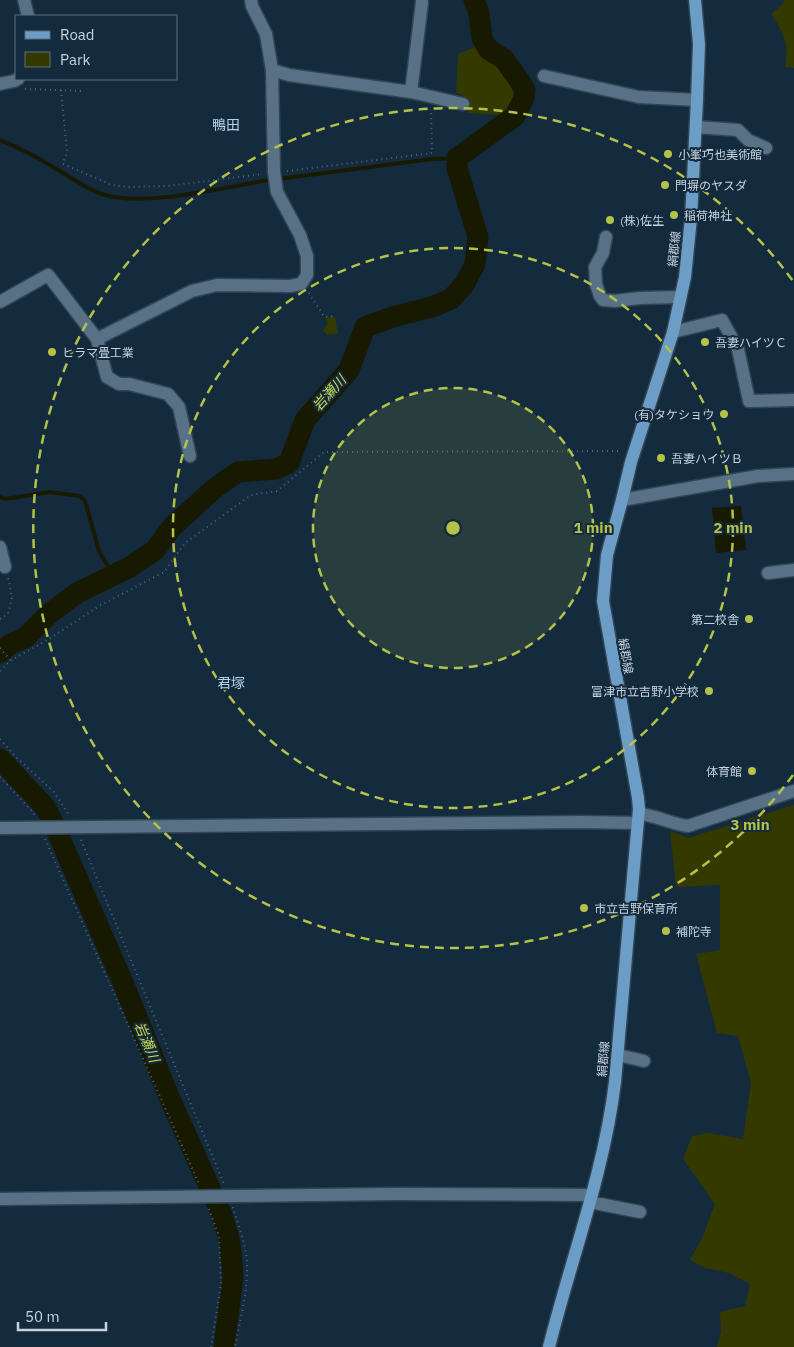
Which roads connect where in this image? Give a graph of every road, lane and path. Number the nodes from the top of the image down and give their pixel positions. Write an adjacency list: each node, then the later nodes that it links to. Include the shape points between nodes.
1 (24, 0): 5 (street)
2 (251, 0): 6 (street, via 266,34)
3 (695, 0): 14 (main road, 絹郡線, via 699,44)
4 (422, 2): 12 (street)
5 (28, 15)
6 (272, 70): 12 (street); 18 (street)
7 (544, 76): 14 (street, via 639,97)
8 (19, 81): 9 (street); 10 (path, via 25,89)
9 (0, 84)
10 (61, 90): 11 (path); 18 (path, via 67,152 64,164 112,185 167,186)
11 (84, 91)
12 (411, 92): 13 (street)
13 (431, 97): 15 (street); 18 (path, via 432,153)
14 (697, 100): 16 (main road, 絹郡線)
15 (463, 104)
16 (696, 127): 17 (street, via 738,130 748,140); 21 (main road, 絹郡線, via 691,218)
17 (766, 148)
18 (275, 177): 20 (street, via 277,192 300,235 307,256 308,275)
19 (606, 237): 21 (street, via 603,253 595,266 596,284 603,300)
20 (303, 282): 23 (path, via 323,315); 25 (street, via 290,286 217,285 192,291)
21 (680, 297): 24 (main road, 絹郡線)
22 (0, 302): 25 (street, via 48,275)
23 (335, 316)
24 (673, 332): 26 (street, via 722,320 738,349 749,401); 27 (main road, 絹郡線)
25 (97, 339): 28 (street, via 107,377 120,384 168,394 178,407)
26 (794, 400)
27 (634, 451): 30 (main road, 絹郡線); 38 (path, via 324,452 278,491 251,495 185,543 164,572 99,606)
28 (190, 456)
29 (794, 474): 30 (street, via 758,476)
30 (622, 500): 43 (main road, 絹郡線, via 606,555 603,602 638,798)
31 (0, 547): 32 (street)
32 (5, 567)
33 (794, 570): 34 (street)
34 (768, 573)
35 (11, 589): 36 (path, via 8,614)
36 (0, 619)
37 (0, 648): 38 (path)
38 (10, 661): 39 (path)
39 (0, 671)
40 (0, 739): 45 (path, via 54,792)
41 (0, 776): 44 (path)
42 (794, 791): 43 (street, via 688,826 652,816)
43 (638, 819): 45 (street); 47 (main road, 絹郡線)
44 (43, 827): 45 (street); 46 (street); 50 (path)
45 (71, 827): 49 (path)
46 (0, 828)
47 (618, 1055): 48 (street); 51 (main road, 絹郡線, via 610,1121)
48 (644, 1061)
49 (228, 1196): 50 (street); 51 (street, via 393,1194); 55 (path, via 247,1263)
50 (207, 1197): 52 (street); 54 (path, via 219,1236 221,1284)
51 (591, 1198): 53 (street); 56 (main road, 絹郡線)
52 (0, 1199)
53 (640, 1212)
54 (211, 1347)
55 (236, 1347)
56 (549, 1347)

